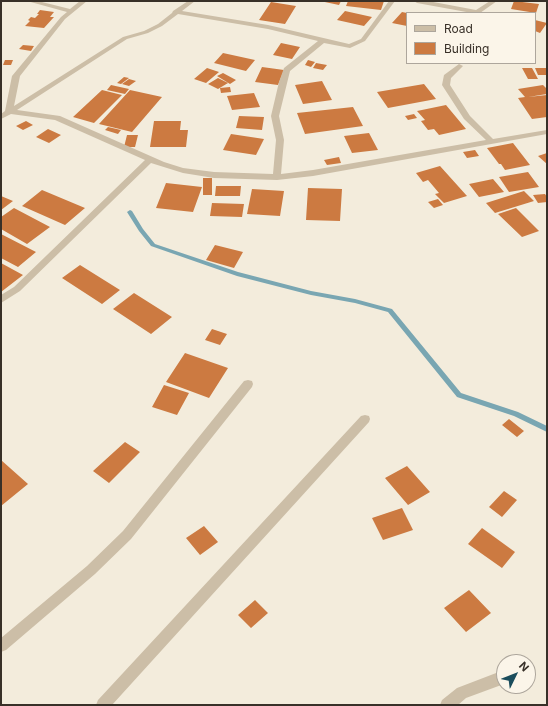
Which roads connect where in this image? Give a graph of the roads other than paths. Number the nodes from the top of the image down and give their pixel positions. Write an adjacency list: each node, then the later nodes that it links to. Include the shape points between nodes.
1 (30, 1): 7 (street)
2 (84, 1): 7 (street)
3 (192, 1): 8 (street)
4 (392, 1): 9 (street, via 363,40 350,46)
5 (417, 1): 6 (street, via 477,12)
6 (494, 1)
7 (72, 11): 11 (street, via 63,18 16,76)
8 (175, 12): 9 (street, via 268,27); 11 (street, via 160,25 126,38)
9 (324, 40): 16 (street, via 294,62 283,82 275,116 280,140)
10 (459, 66): 14 (street, via 447,77 446,85 467,117)
11 (9, 111): 12 (street); 15 (street, via 57,118)
12 (1, 117)
13 (547, 132): 14 (street)
14 (490, 141): 16 (street, via 382,162)
15 (150, 159): 16 (street, via 183,170 214,175); 17 (street, via 16,289)
16 (277, 177)
17 (1, 300)
18 (248, 384): 20 (street, via 127,534 91,570)
19 (365, 419): 22 (street)
20 (1, 646)
21 (496, 680): 23 (street, via 462,694)
22 (103, 705)
23 (447, 705)

